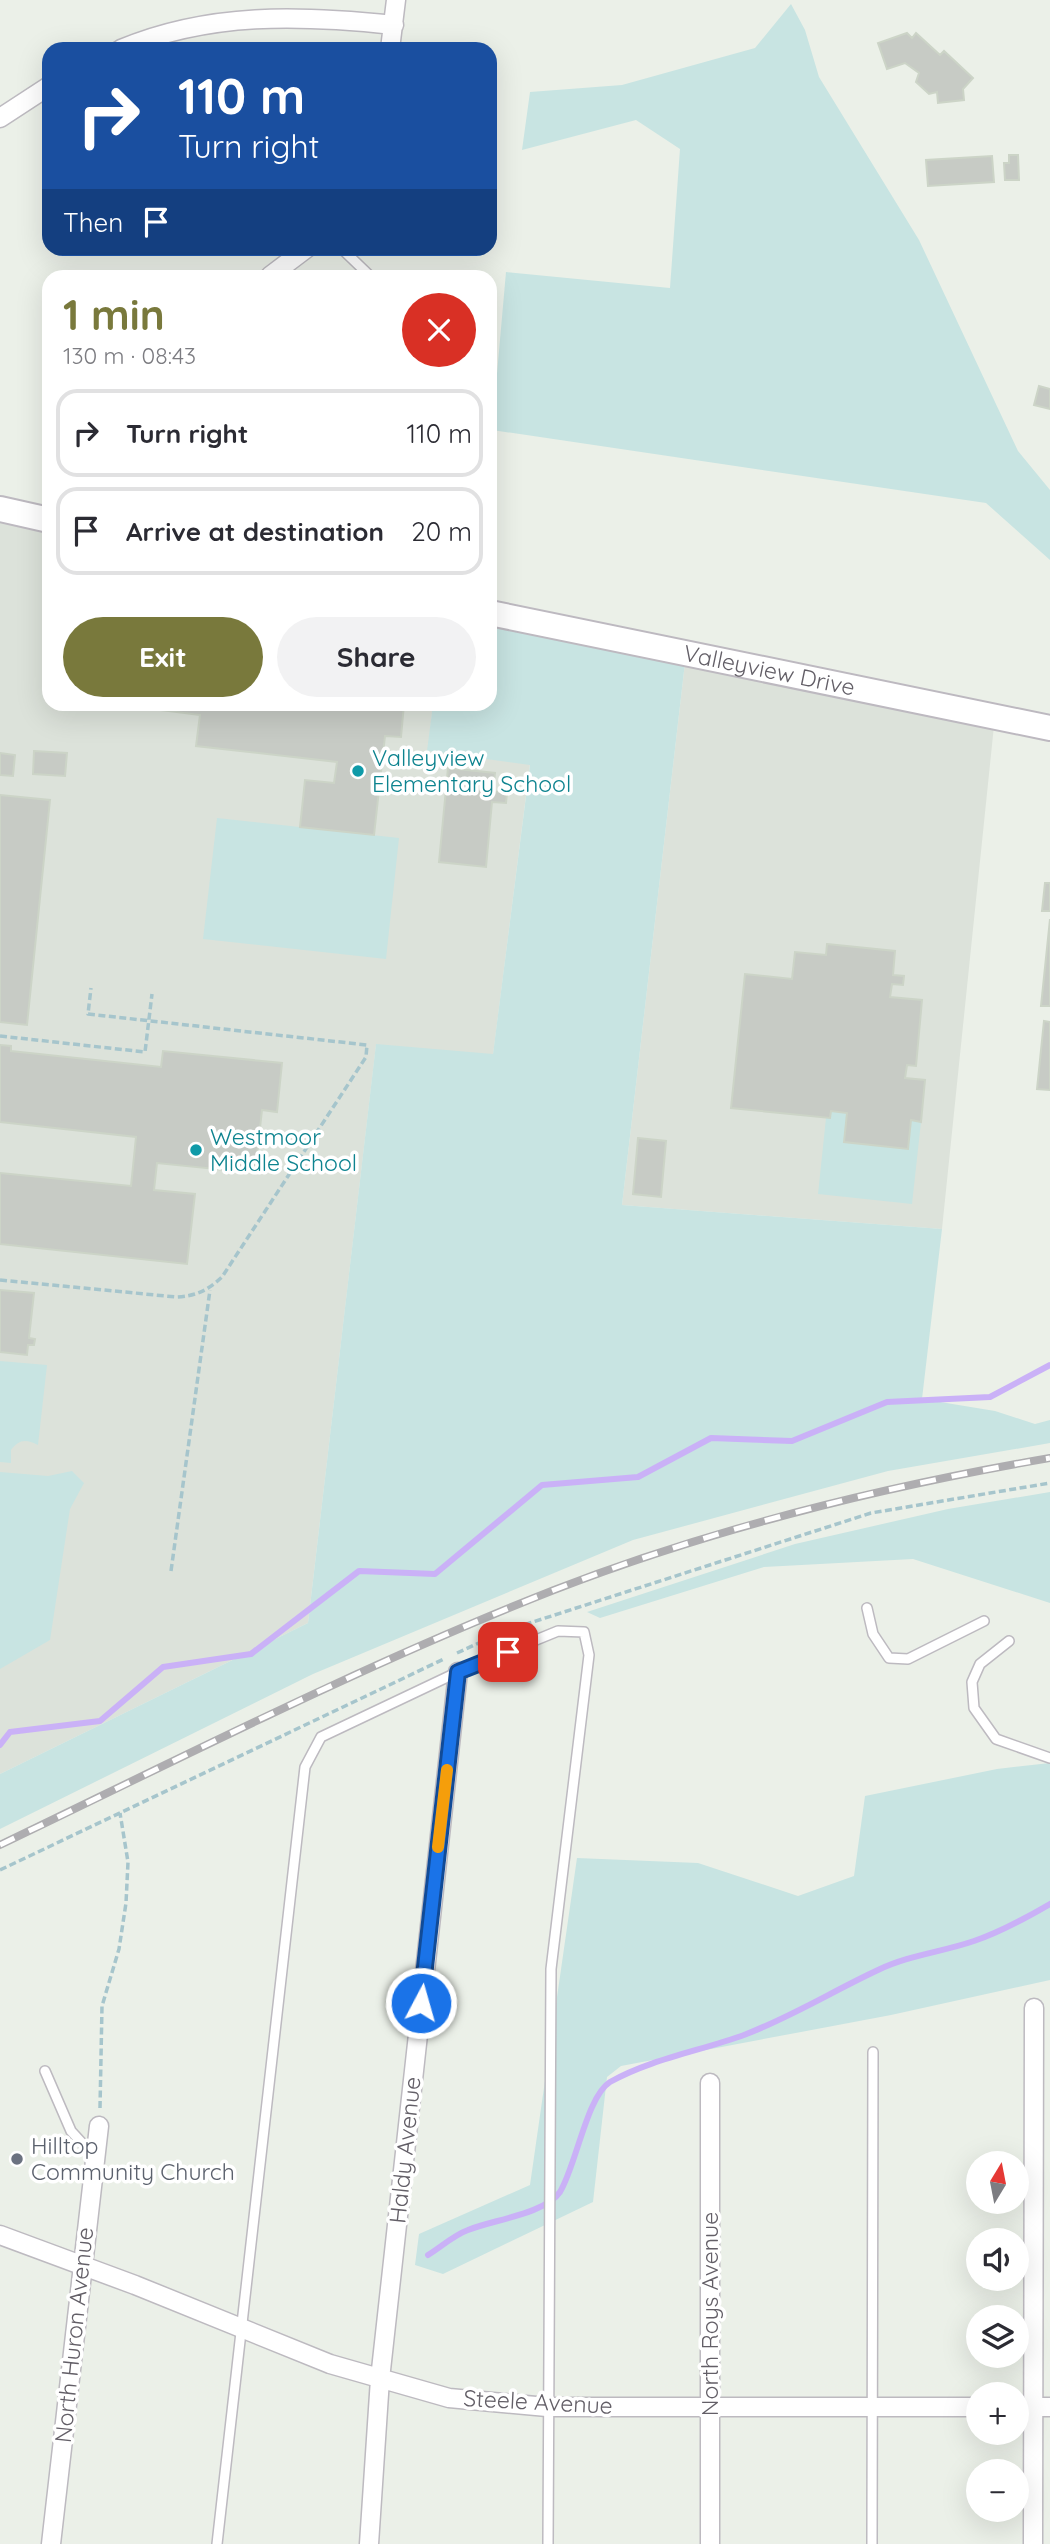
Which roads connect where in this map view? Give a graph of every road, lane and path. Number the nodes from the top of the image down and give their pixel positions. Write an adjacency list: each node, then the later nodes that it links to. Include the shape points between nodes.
1 (396, 0): 2 (street)
2 (394, 25): 3 (street, via 288,17 234,19); 4 (street)
3 (143, 42)
4 (391, 42)
5 (42, 91): 6 (street)
6 (0, 118)
7 (296, 256): 9 (street)
8 (349, 256): 10 (lane)
9 (278, 270)
10 (364, 270)
11 (0, 509): 12 (street)
12 (42, 518)
13 (497, 614): 14 (street, Valleyview Drive)
14 (1050, 728)
15 (91, 988): 17 (path, via 88,1014)
16 (152, 994): 17 (path)
17 (149, 1021): 18 (path, via 145,1052); 20 (path, via 367,1045 359,1068 222,1277)
18 (0, 1036)
19 (0, 1280): 20 (path, via 176,1297)
20 (210, 1288): 21 (path)
21 (171, 1570)
22 (867, 1608): 23 (lane, via 873,1634 889,1658 908,1658)
23 (984, 1620)
24 (1009, 1641): 26 (lane, via 980,1664 972,1682 974,1708 996,1739)
25 (458, 1672): 36 (lane, via 321,1737 305,1767); 37 (street, Haldy Avenue); 38 (lane, via 558,1631 584,1632 589,1655 551,1969)
26 (1050, 1758)
27 (120, 1812): 32 (path, via 128,1861 126,1903 119,1950 102,2006)
28 (1034, 2008): 42 (street)
29 (873, 2052): 40 (lane)
30 (46, 2071): 33 (lane, via 71,2131)
31 (710, 2083): 39 (street, North Roys Avenue)
32 (99, 2126): 33 (street, North Huron Avenue)
33 (95, 2158): 35 (street, North Huron Avenue)
34 (0, 2235): 35 (street, Steele Avenue)
35 (82, 2264): 36 (street, Steele Avenue); 43 (street, North Huron Avenue)
36 (241, 2328): 37 (street, Steele Avenue); 44 (lane)
37 (380, 2379): 38 (street, Steele Avenue, via 449,2398); 45 (street, Haldy Avenue)
38 (547, 2407): 39 (street, Steele Avenue); 46 (lane)
39 (710, 2407): 40 (street, Steele Avenue); 47 (street, North Roys Avenue)
40 (874, 2407): 41 (street, Steele Avenue); 48 (lane)
41 (966, 2407)
42 (1033, 2407): 49 (street)
43 (51, 2544)
44 (218, 2544)
45 (369, 2544)
46 (548, 2544)
47 (710, 2544)
48 (872, 2544)
49 (1033, 2544)

